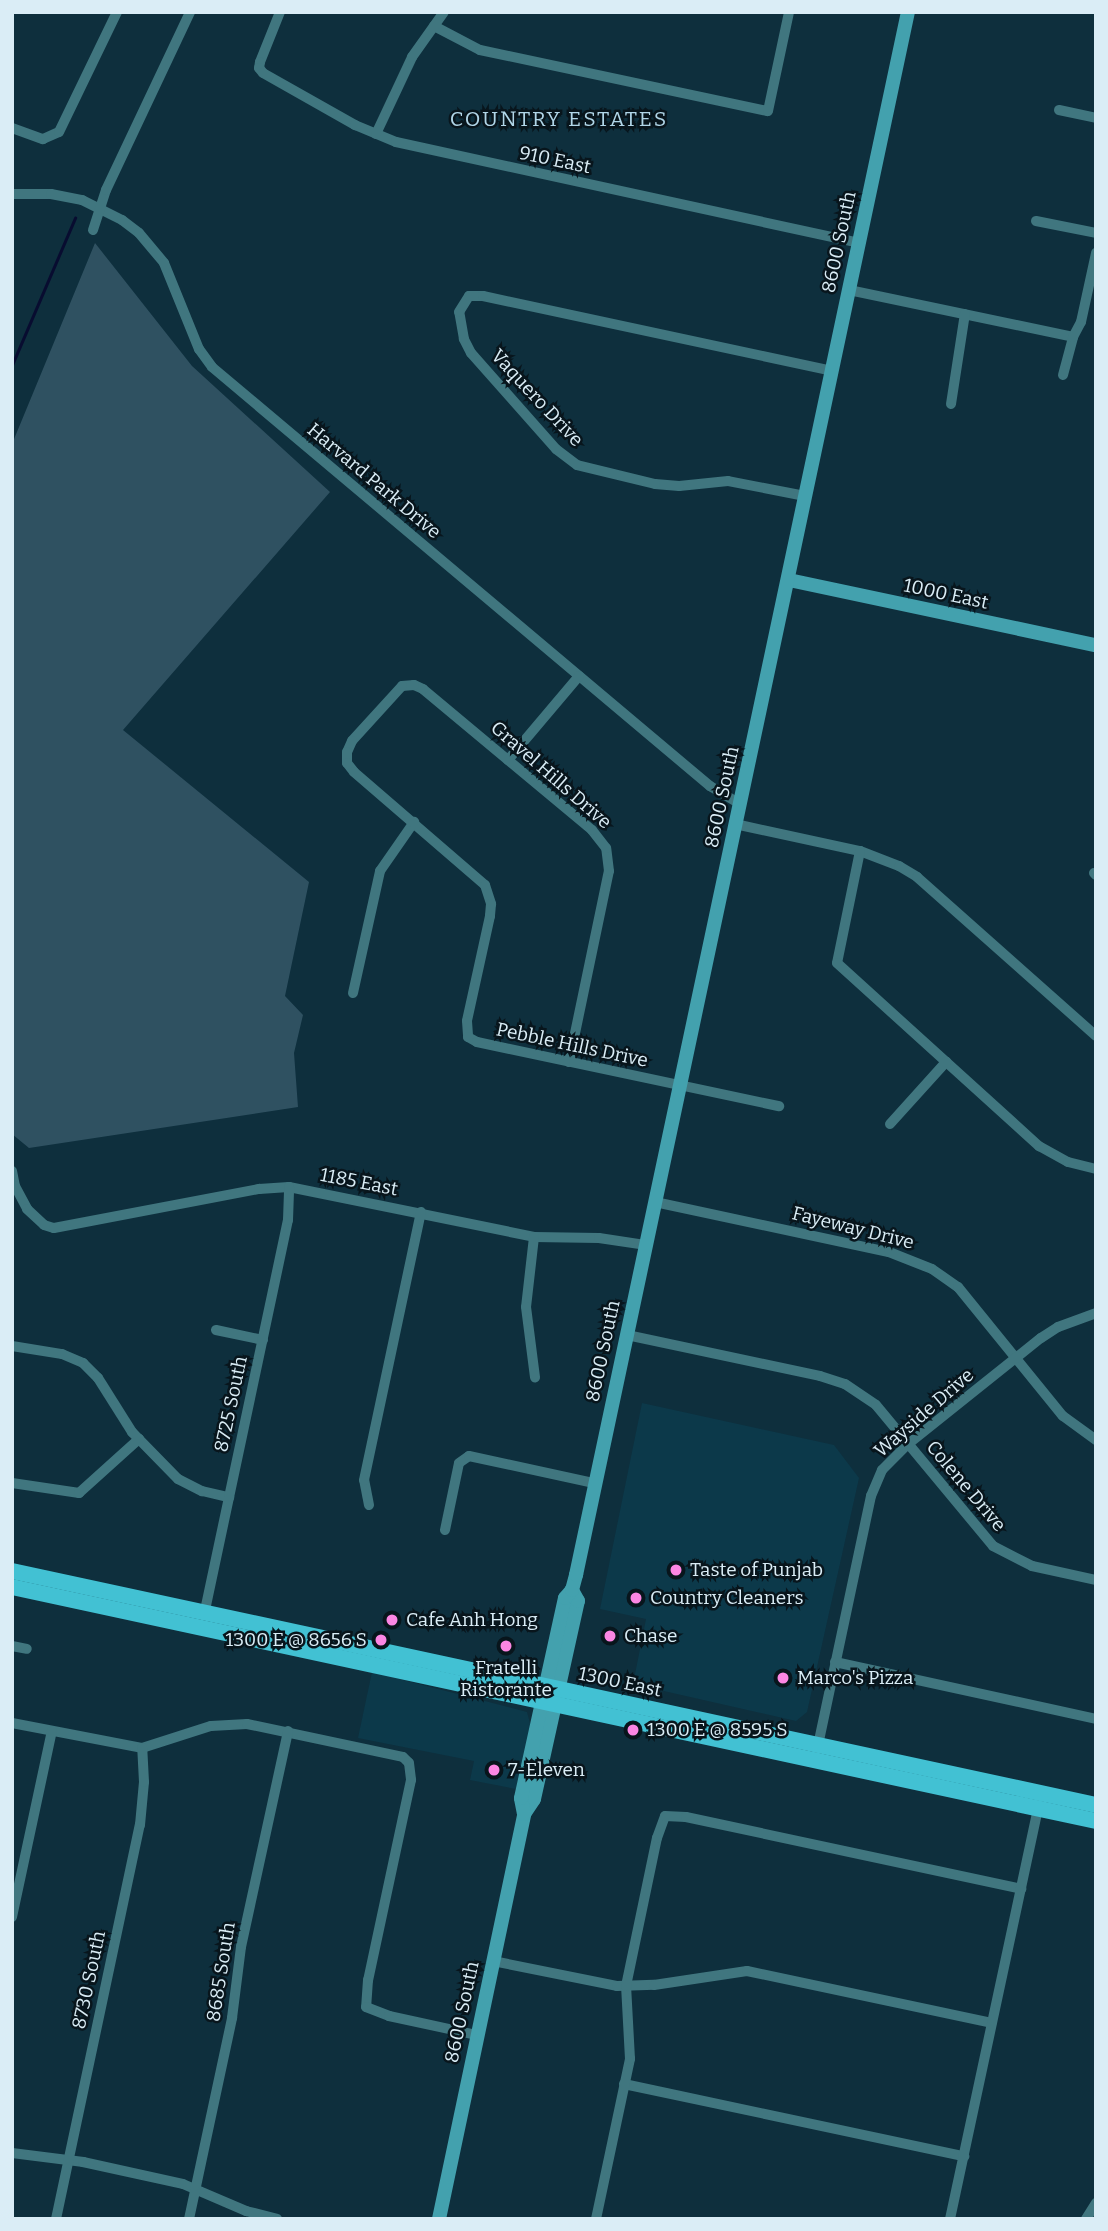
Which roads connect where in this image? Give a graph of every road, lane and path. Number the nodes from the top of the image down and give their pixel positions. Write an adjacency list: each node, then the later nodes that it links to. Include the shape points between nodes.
1 (117, 12): 10 (street, via 62,127 50,138 39,139)
2 (190, 12): 13 (street)
3 (280, 12): 11 (street, 910 East, via 259,68)
4 (444, 12): 7 (street)
5 (789, 12): 7 (street, via 768,111 480,50)
6 (908, 12): 17 (main road, 8600 South)
7 (434, 26): 11 (street, via 412,57)
8 (1059, 110): 9 (street)
9 (1096, 118)
10 (12, 128)
11 (376, 134): 17 (street, 910 East, via 415,148)
12 (12, 194): 13 (street, Harvard Park Drive, via 67,196)
13 (100, 208): 15 (street); 28 (street, Harvard Park Drive, via 139,233 164,264 199,349 212,367)
14 (1036, 221): 16 (street)
15 (93, 230)
16 (1096, 233)
17 (859, 243): 19 (main road, 8600 South)
18 (1096, 253): 21 (street, via 1081,322)
19 (849, 290): 20 (street); 22 (main road, 8600 South)
20 (965, 314): 21 (street); 24 (street)
21 (1073, 337): 23 (street)
22 (832, 371): 25 (main road, 8600 South); 25 (street, Vaquero Drive, via 483,296 469,296 458,312 471,353 556,449 577,465 655,484 728,481)
23 (1063, 375)
24 (951, 404)
25 (805, 496): 26 (main road, 8600 South)
26 (789, 580): 27 (main road, 1000 East); 31 (main road, 8600 South)
27 (1096, 645)
28 (579, 676): 30 (street); 31 (street, Harvard Park Drive, via 719,794)
29 (346, 757): 30 (street, Gravel Hills Drive, via 352,741 396,692 414,685); 32 (street, Pebble Hills Drive, via 354,772)
30 (508, 760): 37 (street, Gravel Hills Drive, via 600,838 609,859)
31 (740, 804): 33 (main road, 8600 South)
32 (414, 822): 35 (street, via 380,871); 37 (street, Pebble Hills Drive, via 473,872 489,894 468,1037)
33 (736, 824): 34 (street); 39 (main road, 8600 South)
34 (860, 851): 36 (street, via 917,877); 38 (street, via 837,963)
35 (353, 993)
36 (1096, 1036)
37 (569, 1062): 39 (street, Pebble Hills Drive)
38 (946, 1062): 41 (street); 42 (street, via 1039,1146 1068,1162)
39 (680, 1086): 40 (street, Pebble Hills Drive); 45 (main road, 8600 South)
40 (779, 1106)
41 (890, 1124)
42 (1096, 1169)
43 (13, 1171): 44 (street, 1185 East, via 27,1209 44,1225 65,1229 258,1189)
44 (289, 1187): 46 (street, 1185 East); 52 (street, 8725 South, via 288,1220)
45 (655, 1202): 48 (main road, 8600 South); 54 (street, Fayeway Drive, via 918,1262 958,1287)
46 (421, 1212): 47 (street, 1185 East); 62 (street, via 364,1480)
47 (534, 1237): 48 (street, 1185 East, via 599,1238); 55 (street, via 526,1307)
48 (646, 1245): 51 (main road, 8600 South)
49 (1096, 1313): 54 (street, Wayside Drive, via 1058,1327)
50 (216, 1330): 52 (street)
51 (627, 1335): 58 (street, Colene Drive, via 833,1380 876,1405); 60 (main road, 8600 South)
52 (262, 1340): 61 (street, 8725 South)
53 (12, 1346): 56 (street, via 73,1358 98,1378)
54 (1016, 1358): 57 (street, Fayeway Drive, via 1063,1416); 58 (street, Wayside Drive)
55 (535, 1377)
56 (139, 1439): 59 (street, via 79,1493); 61 (street, via 185,1484)
57 (1096, 1440)
58 (908, 1444): 65 (street, Colene Drive, via 993,1546 1032,1566); 70 (street, Wayside Drive, via 876,1482)
59 (12, 1483)
60 (594, 1483): 63 (street, via 469,1457 459,1464); 71 (main road, 8600 South, via 572,1590 578,1601)
61 (229, 1497): 67 (street, 8725 South)
62 (369, 1505)
63 (445, 1530)
64 (12, 1571): 67 (main road, 1300 East)
65 (1096, 1580)
66 (12, 1587): 67 (main road, 1300 East)
67 (203, 1621): 71 (main road, 1300 East)
68 (12, 1646): 69 (street)
69 (27, 1649)
70 (835, 1662): 72 (street); 77 (street, Wayside Drive)
71 (550, 1696): 77 (main road, 1300 East); 83 (main road, 8600 South, via 534,1799 524,1814)
72 (1096, 1719)
73 (12, 1723): 74 (street)
74 (52, 1731): 76 (street); 82 (street)
75 (288, 1731): 76 (street, via 247,1724 211,1726); 86 (street, via 394,1754 409,1763 411,1780 366,2007); 91 (street, 8685 South)
76 (142, 1748): 90 (street, 8730 South, via 145,1783 140,1825)
77 (817, 1753): 78 (main road, 1300 East)
78 (1040, 1801): 79 (main road, 1300 East); 80 (main road, 1300 East); 81 (street)
79 (1096, 1805)
80 (1096, 1821)
81 (1021, 1889): 84 (street, via 665,1816); 85 (street)
82 (12, 1917)
83 (493, 1961): 84 (street); 86 (main road, 8600 South)
84 (626, 1986): 85 (street, via 747,1971); 87 (street, via 631,2045)
85 (992, 2023): 89 (street)
86 (477, 2035): 96 (main road, 8600 South)
87 (624, 2084): 89 (street); 97 (street)
88 (12, 2153): 90 (street)
89 (964, 2156): 98 (street)
90 (68, 2160): 91 (street); 93 (street, 8730 South)
91 (196, 2188): 94 (street, 8685 South); 95 (street, via 233,2206)
92 (1096, 2203): 99 (street)
93 (56, 2219)
94 (189, 2219)
95 (277, 2219)
96 (439, 2219)
97 (596, 2219)
98 (950, 2219)
99 (1086, 2219)

